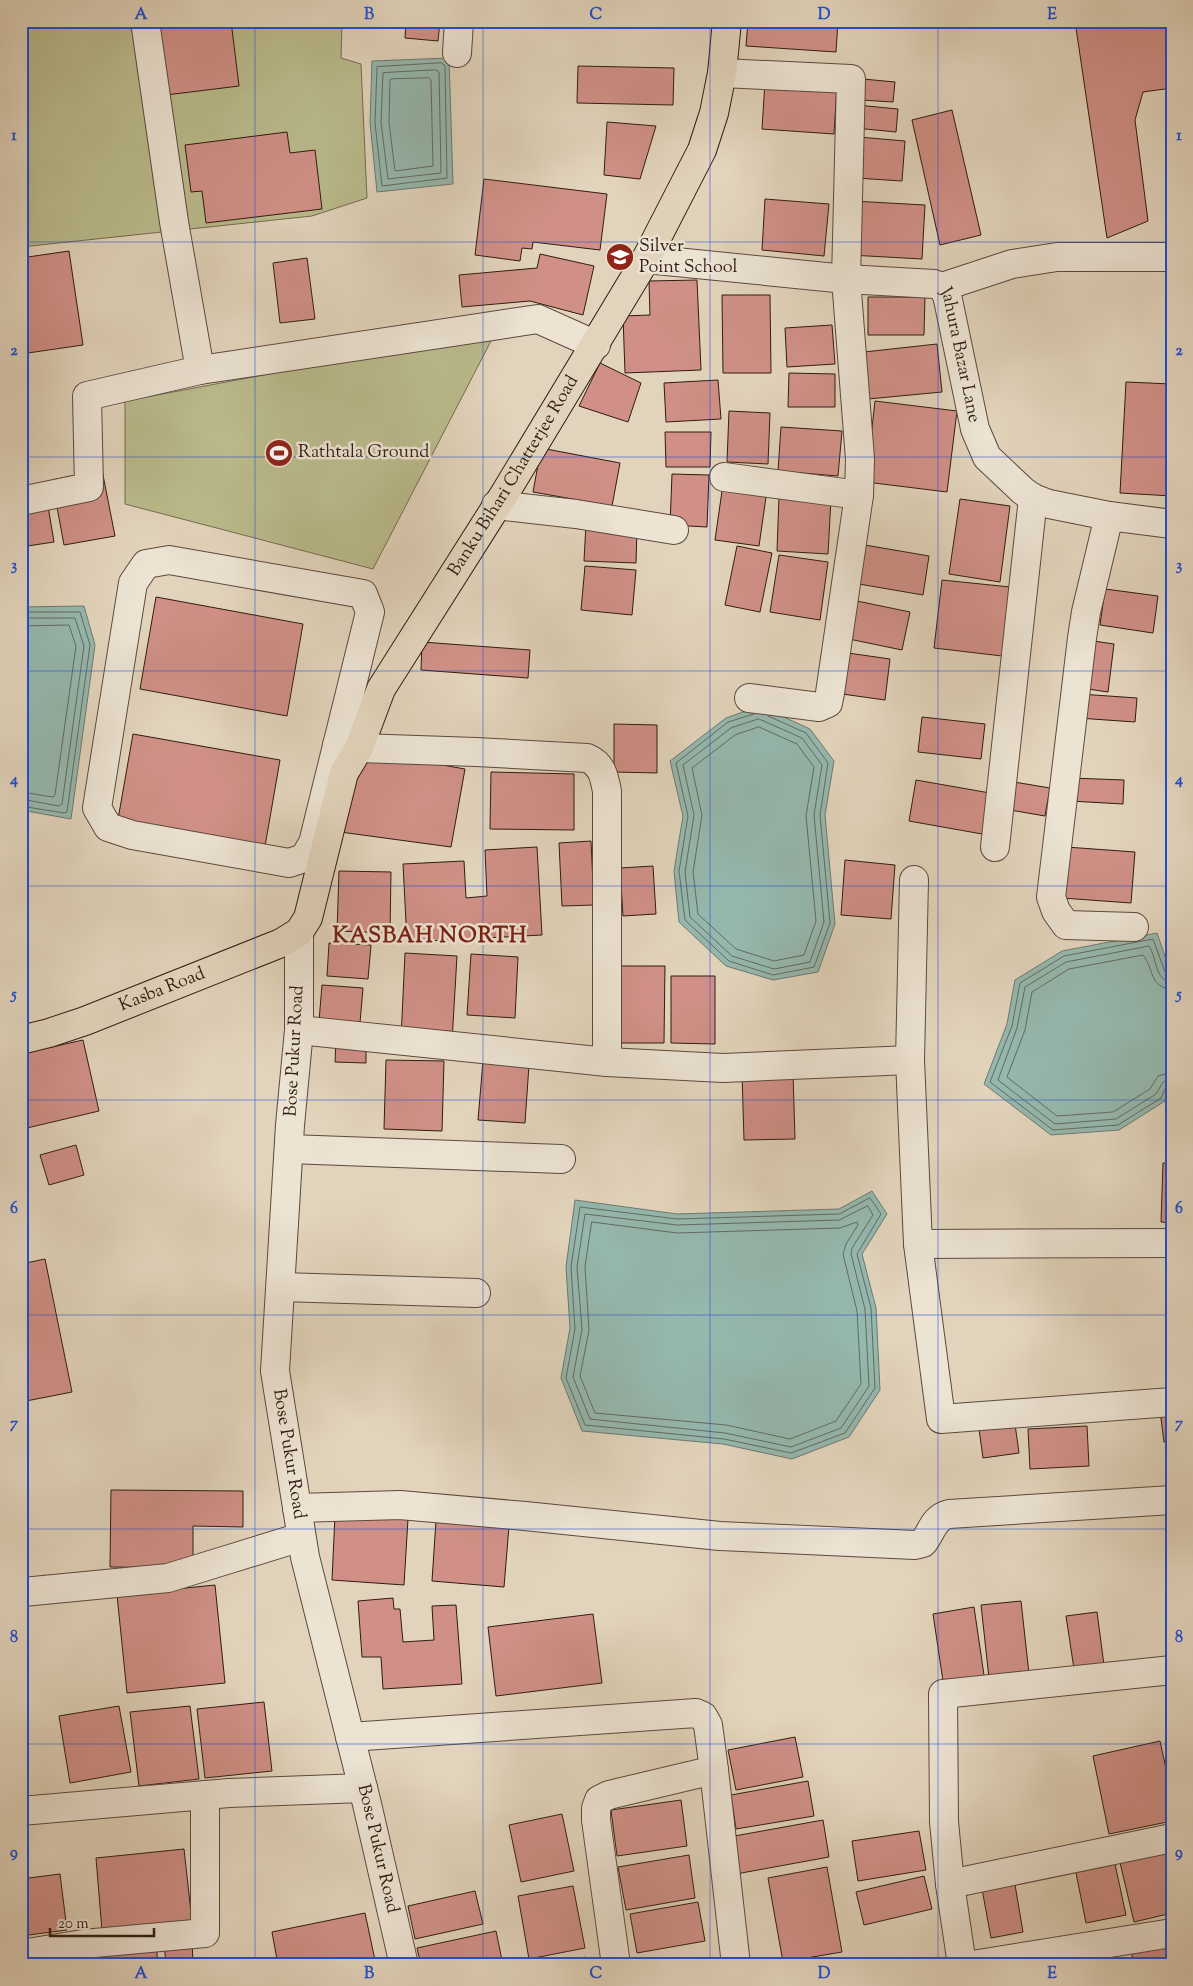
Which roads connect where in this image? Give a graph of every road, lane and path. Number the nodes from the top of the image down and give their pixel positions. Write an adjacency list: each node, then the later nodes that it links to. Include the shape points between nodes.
1 (145, 21): 11 (street)
2 (459, 21): 4 (street)
3 (727, 21): 5 (main road, Banku Bihari Chatterjee Road)
4 (457, 53)
5 (722, 73): 7 (main road, Banku Bihari Chatterjee Road, via 702,150); 8 (street, via 851,79)
6 (1172, 257): 9 (street, via 1057,257 1012,264)
7 (646, 259): 8 (street, Jahura Bazar Lane); 10 (main road, Banku Bihari Chatterjee Road)
8 (846, 279): 9 (street, Jahura Bazar Lane); 13 (street, via 860,459)
9 (942, 287): 14 (street, Jahura Bazar Lane, via 947,295 980,443 987,457)
10 (596, 345): 11 (street, via 538,319); 16 (main road, Banku Bihari Chatterjee Road)
11 (200, 370): 15 (street, via 87,396 89,487)
12 (724, 477): 13 (street)
13 (859, 495): 20 (street, via 828,702 819,707)
14 (1033, 498): 17 (street, Jahura Bazar Lane, via 1064,508); 22 (street)
15 (21, 501)
16 (496, 505): 19 (street); 21 (main road, Banku Bihari Chatterjee Road)
17 (1109, 516): 18 (street, Jahura Bazar Lane); 24 (street, via 1082,638 1051,897 1056,912 1066,925)
18 (1172, 524)
19 (674, 530)
20 (749, 698)
21 (348, 746): 21 (street, via 370,612 363,594 169,560 146,564 133,583 97,808 108,827 132,835 289,863 304,858 313,844); 25 (main road, Banku Bihari Chatterjee Road, via 308,918); 29 (street, via 587,758 596,762 603,772 607,791)
22 (995, 847)
23 (914, 880): 28 (street)
24 (1134, 927)
25 (299, 932): 26 (street, Bose Pukur Road); 27 (main road, Kasba Road, via 281,943 85,1021)
26 (299, 1030): 29 (street); 30 (street, Bose Pukur Road)
27 (21, 1040)
28 (910, 1060): 29 (street, via 723,1068); 33 (street)
29 (607, 1062)
30 (290, 1148): 31 (street); 34 (street, Bose Pukur Road)
31 (562, 1159)
32 (1172, 1243): 33 (street)
33 (918, 1244): 36 (street, via 941,1419)
34 (281, 1287): 35 (street); 38 (street, Bose Pukur Road, via 275,1371)
35 (476, 1293)
36 (1172, 1402)
37 (1171, 1507): 38 (street, via 948,1514 937,1520 923,1543 915,1545 720,1536 400,1505)
38 (297, 1508): 39 (street, Bose Pukur Road)
39 (301, 1537): 40 (street, via 168,1578); 42 (street, Bose Pukur Road)
40 (23, 1592)
41 (1172, 1670): 48 (street, via 943,1694 944,1822)
42 (350, 1737): 43 (street, via 696,1713 703,1716 708,1725); 44 (street, Bose Pukur Road)
43 (714, 1770): 52 (street, via 599,1800 596,1820); 53 (street)
44 (362, 1788): 45 (street); 51 (street, Bose Pukur Road)
45 (205, 1795): 46 (street); 50 (street, via 205,1933 83,1944)
46 (21, 1811)
47 (1172, 1838): 48 (street)
48 (950, 1884): 54 (street)
49 (1172, 1933): 55 (street)
50 (21, 1954)
51 (404, 1965)
52 (616, 1965)
53 (736, 1965)
54 (962, 1965)
55 (972, 1965)

